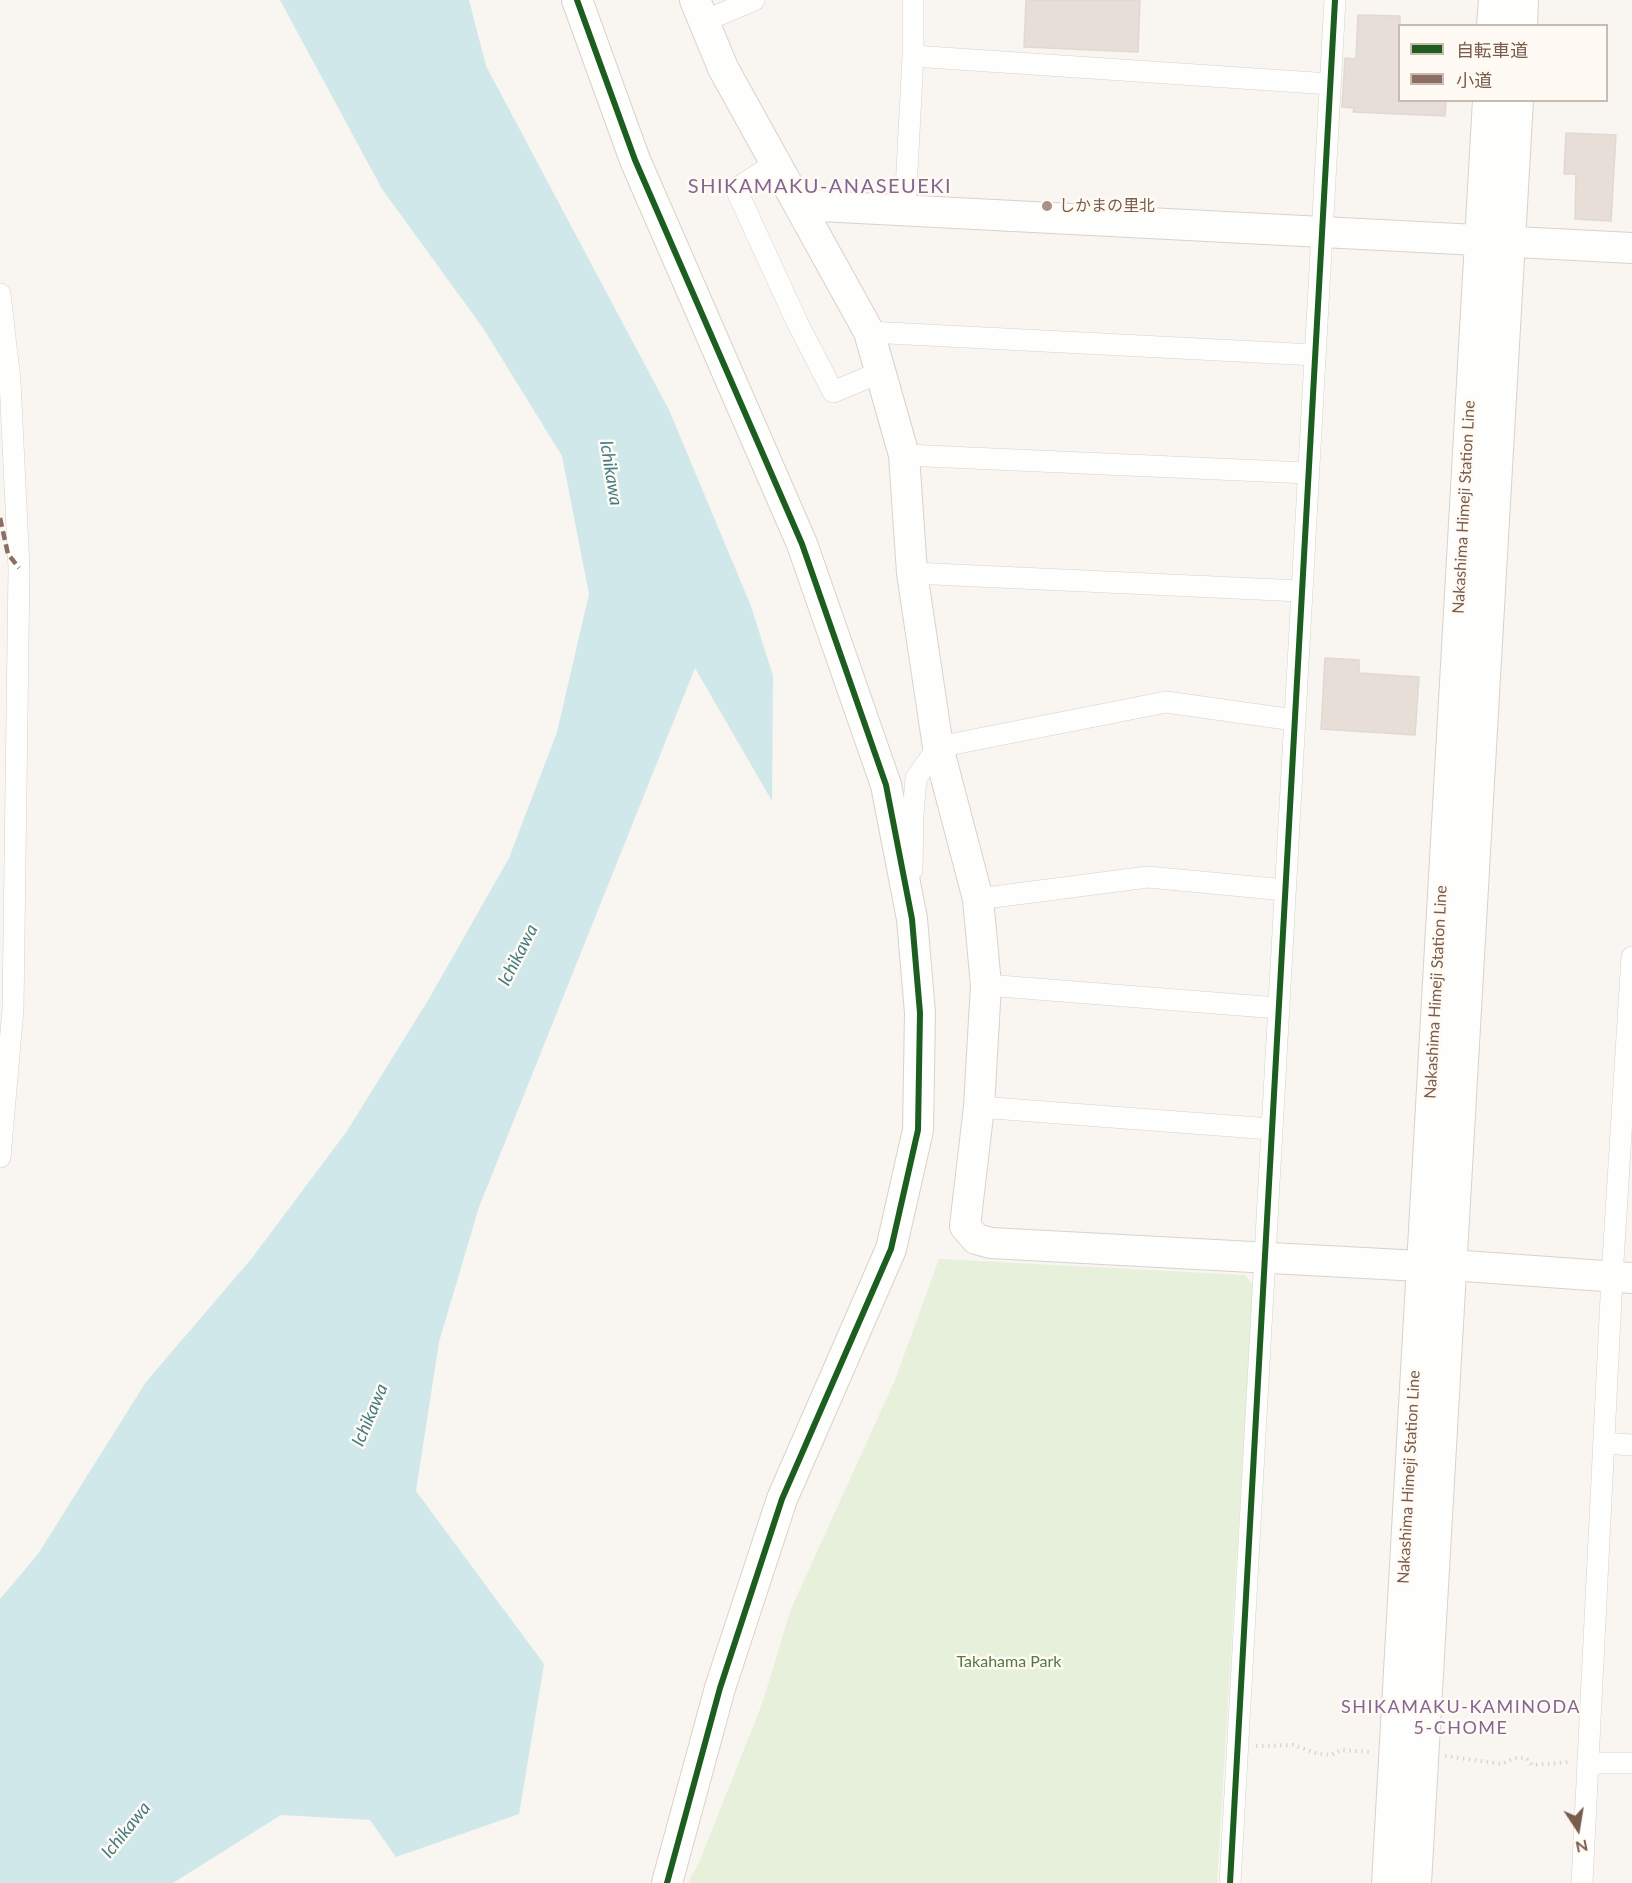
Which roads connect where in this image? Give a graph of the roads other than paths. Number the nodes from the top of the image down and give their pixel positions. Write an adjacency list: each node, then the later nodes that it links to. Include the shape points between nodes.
1 (577, 0): 33 (street, via 635,160 802,544 886,785)
2 (754, 0): 7 (street)
3 (913, 0): 10 (street)
4 (1335, 0): 11 (street)
5 (1494, 0): 8 (street)
6 (1523, 0): 9 (street)
7 (699, 11): 14 (street, via 723,68)
8 (1492, 24)
9 (1522, 24)
10 (913, 56): 11 (street); 16 (street)
11 (1330, 84): 17 (street)
12 (1488, 102): 18 (street, Nakashima Himeji Station Line)
13 (1518, 102): 19 (street, Nakashima Himeji Station Line)
14 (777, 162): 15 (street); 24 (street, via 736,189 796,322 833,392)
15 (801, 204): 16 (street); 22 (street)
16 (905, 209): 17 (street)
17 (1322, 232): 18 (street); 23 (street)
18 (1479, 241): 19 (street); 45 (street, Nakashima Himeji Station Line)
19 (1510, 242): 20 (street); 44 (street, Nakashima Himeji Station Line)
20 (1632, 248)
21 (0, 294): 37 (street, via 10,381 19,568)
22 (869, 332): 23 (street); 24 (street)
23 (1315, 355): 26 (street)
24 (881, 372): 25 (street)
25 (904, 455): 26 (street); 27 (street)
26 (1306, 473): 28 (street)
27 (912, 573): 28 (street); 30 (street)
28 (1300, 591): 29 (street)
29 (1294, 720): 30 (street, via 1166,702); 31 (street)
30 (938, 747): 32 (street); 33 (street, via 916,778)
31 (1285, 890): 32 (street, via 1148,877); 38 (street)
32 (978, 899): 35 (street)
33 (912, 919): 52 (street, via 920,1013 918,1130 891,1249 783,1499 720,1688)
34 (1632, 957): 36 (street)
35 (986, 985): 38 (street); 39 (street)
36 (1631, 988): 41 (street)
37 (7, 1002): 42 (street)
38 (1278, 1008): 40 (street)
39 (979, 1107): 40 (street); 43 (street, via 965,1226 976,1239 991,1243)
40 (1271, 1129): 43 (street)
41 (1626, 1132): 46 (street)
42 (0, 1157)
43 (1264, 1257): 45 (street); 53 (street)
44 (1451, 1265): 45 (street); 46 (street); 49 (street, Nakashima Himeji Station Line)
45 (1420, 1266): 49 (street, Nakashima Himeji Station Line)
46 (1622, 1277): 47 (street)
47 (1604, 1443): 48 (street); 51 (street)
48 (1632, 1445)
49 (1410, 1753): 54 (street, Nakashima Himeji Station Line); 55 (street, Nakashima Himeji Station Line)
50 (1632, 1763): 51 (street)
51 (1589, 1764): 56 (street)
52 (667, 1883)
53 (1230, 1883)
54 (1387, 1883)
55 (1416, 1883)
56 (1582, 1883)

